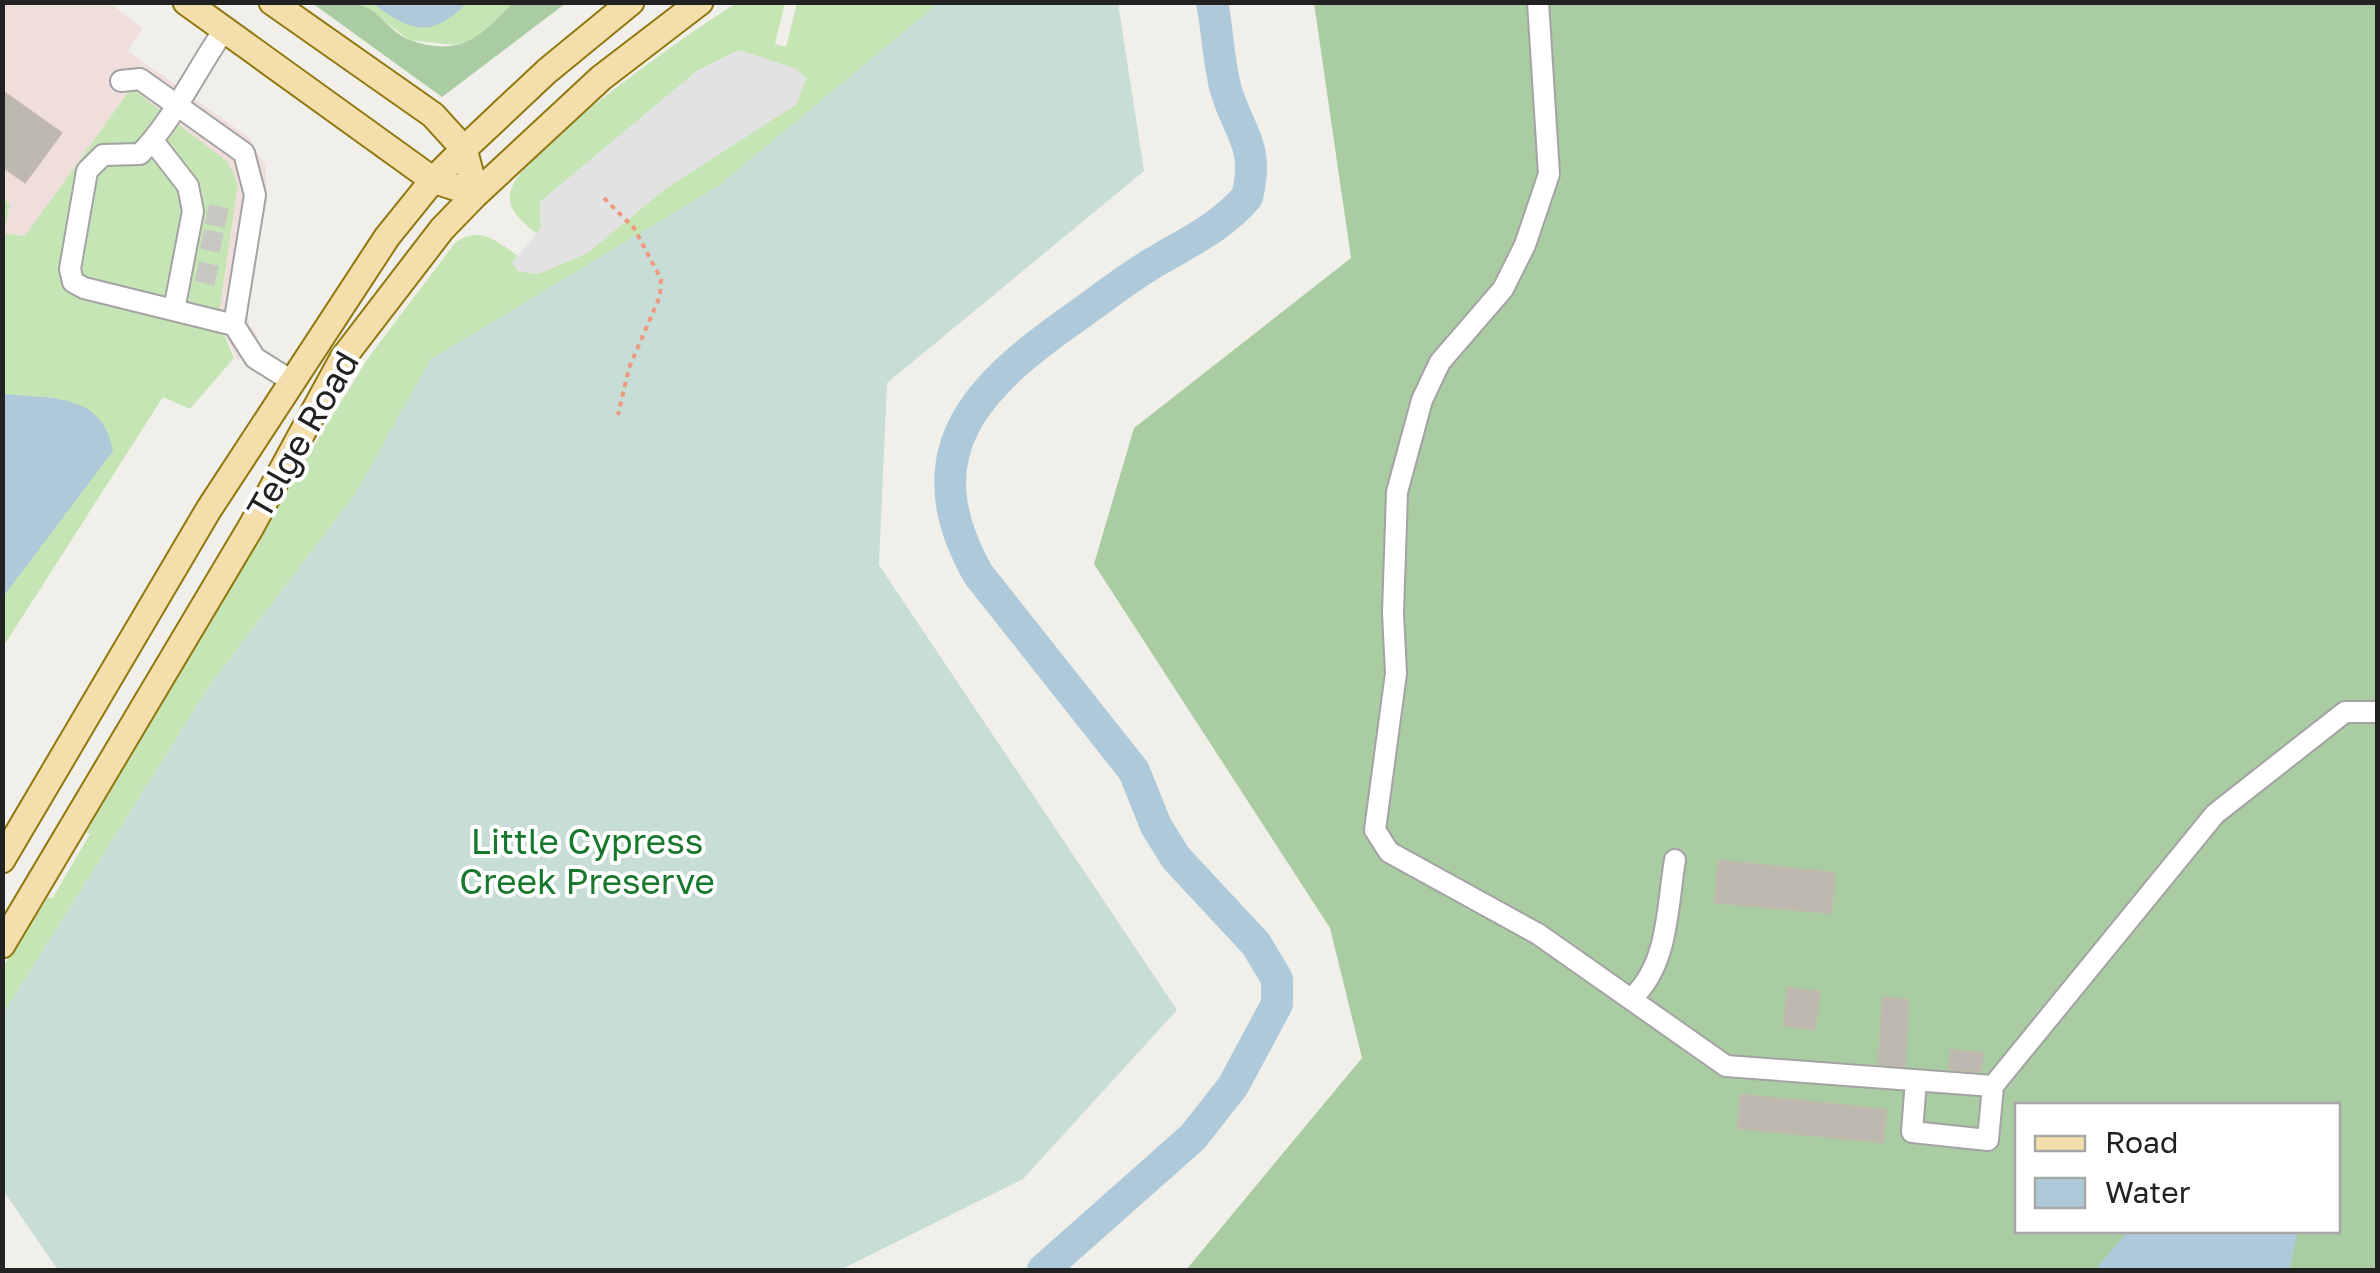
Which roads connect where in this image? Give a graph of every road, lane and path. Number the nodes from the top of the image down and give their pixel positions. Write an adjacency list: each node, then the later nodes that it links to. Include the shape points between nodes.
1 (186, 2): 6 (main road)
2 (272, 2): 10 (main road, via 433,115)
3 (632, 2): 10 (main road, Telge Road)
4 (700, 2): 12 (main road, Telge Road, via 602,78)
5 (1538, 2): 22 (lane, via 1549,174 1504,289 1440,362 1422,400 1397,492 1396,673 1375,830 1389,852 1538,934)
6 (224, 30): 8 (lane); 11 (main road)
7 (120, 81): 8 (lane, via 140,78)
8 (174, 103): 9 (lane); 15 (lane, via 244,153 255,195 243,221 233,280)
9 (154, 141): 14 (lane, via 200,212 190,270); 14 (lane, via 140,154 103,155 87,170 70,270 84,288)
10 (464, 149): 11 (main road, Telge Road); 12 (main road)
11 (432, 180): 12 (main road); 16 (main road, Telge Road)
12 (476, 194): 21 (main road, Telge Road, via 343,358 251,527)
13 (604, 198): 17 (path, via 634,228 661,279)
14 (174, 310): 15 (lane)
15 (234, 325): 16 (lane, via 255,358)
16 (290, 380): 19 (main road, Telge Road)
17 (618, 415)
18 (2378, 712): 24 (lane, via 2345,712 2215,814)
19 (5, 856)
20 (1675, 860): 22 (lane, via 1660,950 1646,985)
21 (2, 946)
22 (1633, 997): 23 (lane, via 1726,1066)
23 (1916, 1080): 24 (lane); 24 (lane, via 1912,1132 1988,1140)
24 (1993, 1086)

